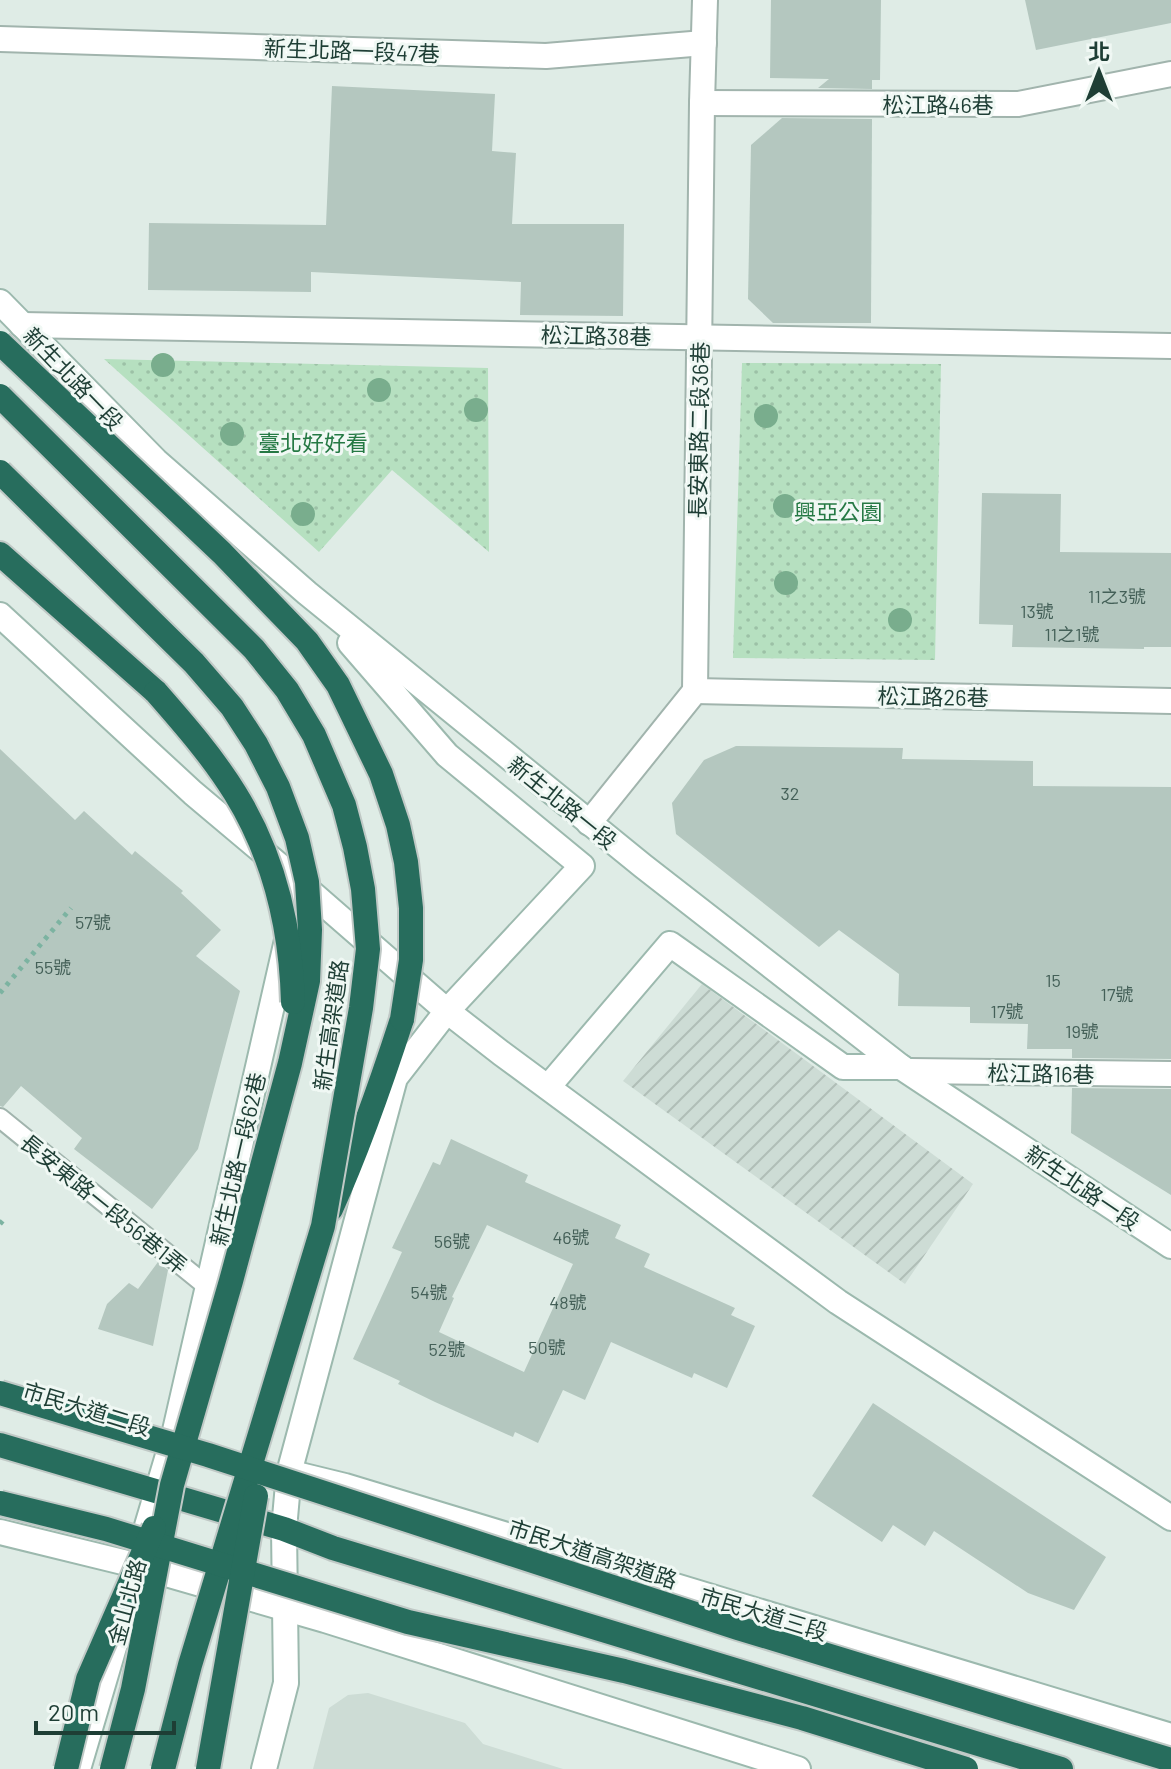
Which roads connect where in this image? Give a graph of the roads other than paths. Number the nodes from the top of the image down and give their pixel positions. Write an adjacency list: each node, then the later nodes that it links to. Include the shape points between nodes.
1 (705, 0): 3 (street, 長安東路二段36巷)
2 (0, 39): 3 (street, 新生北路一段47巷, via 546,56)
3 (704, 43): 5 (street, 長安東路二段36巷)
4 (1171, 74): 5 (street, 松江路46巷, via 1018,104)
5 (702, 103): 8 (street, 長安東路二段36巷)
6 (0, 302): 7 (street, 新生北路一段)
7 (22, 325): 8 (street, 松江路38巷); 14 (street, 新生北路一段, via 156,461)
8 (699, 337): 10 (street, 松江路38巷); 16 (street, 長安東路二段36巷)
9 (0, 343): 26 (highway, bridge, via 307,641 338,685 381,774 406,862 411,960 402,1019 379,1089)
10 (1171, 346)
11 (0, 396): 26 (highway, 新生高架道路, bridge, via 254,649 314,735 344,805 363,889 368,949)
12 (0, 472): 21 (highway, 新生高架道路, bridge, via 194,663 256,744 297,838 307,882 308,981)
13 (0, 554): 21 (highway, bridge, via 156,692 236,794 260,838 285,920)
14 (307, 593): 18 (street, 新生北路一段); 20 (street, via 447,755 582,866)
15 (0, 615): 19 (street, via 193,793)
16 (695, 691): 17 (street, 松江路26巷); 18 (street)
17 (1171, 701)
18 (589, 823): 22 (street, 新生北路一段)
19 (300, 883): 20 (street); 28 (street, 新生北路一段62巷)
20 (447, 1011): 24 (street); 34 (street, via 395,1078)
21 (293, 1044): 35 (highway, 新生高架道路, bridge, via 239,1252)
22 (906, 1069): 23 (street, 松江路16巷); 24 (street, 松江路16巷, via 843,1067 670,944); 27 (street, 新生北路一段)
23 (1171, 1074)
24 (548, 1087): 37 (street, via 838,1302)
25 (0, 1118): 28 (lane, 長安東路一段56巷1弄)
26 (323, 1226): 31 (highway, 新生高架道路, bridge)
27 (1171, 1246)
28 (208, 1287): 32 (street, 新生北路一段62巷)
29 (0, 1381): 32 (street, 市民大道二段)
30 (0, 1393): 43 (highway, 市民大道高架道路, bridge)
31 (273, 1394): 47 (highway, 新生高架道路, bridge); 48 (highway, bridge)
32 (174, 1435): 34 (street, 市民大道三段); 35 (street, 金山北路)
33 (0, 1445): 35 (highway)
34 (289, 1473): 38 (street); 42 (street, 市民大道三段)
35 (165, 1488): 38 (highway); 40 (street, 金山北路); 44 (highway, bridge, via 88,1679); 46 (highway, 新生高架道路, bridge, via 133,1689)
36 (0, 1503): 51 (highway, bridge, via 106,1529 408,1622 624,1671)
37 (1171, 1518)
38 (284, 1529): 41 (street); 52 (highway)
39 (0, 1532): 40 (street)
40 (135, 1565): 41 (street); 45 (street, 金山北路)
41 (285, 1609): 49 (street, via 286,1683); 50 (street)
42 (1171, 1736)
43 (1171, 1760)
44 (66, 1769)
45 (78, 1769)
46 (112, 1769)
47 (163, 1769)
48 (208, 1769)
49 (264, 1769)
50 (798, 1769)
51 (966, 1769)
52 (1061, 1769)

